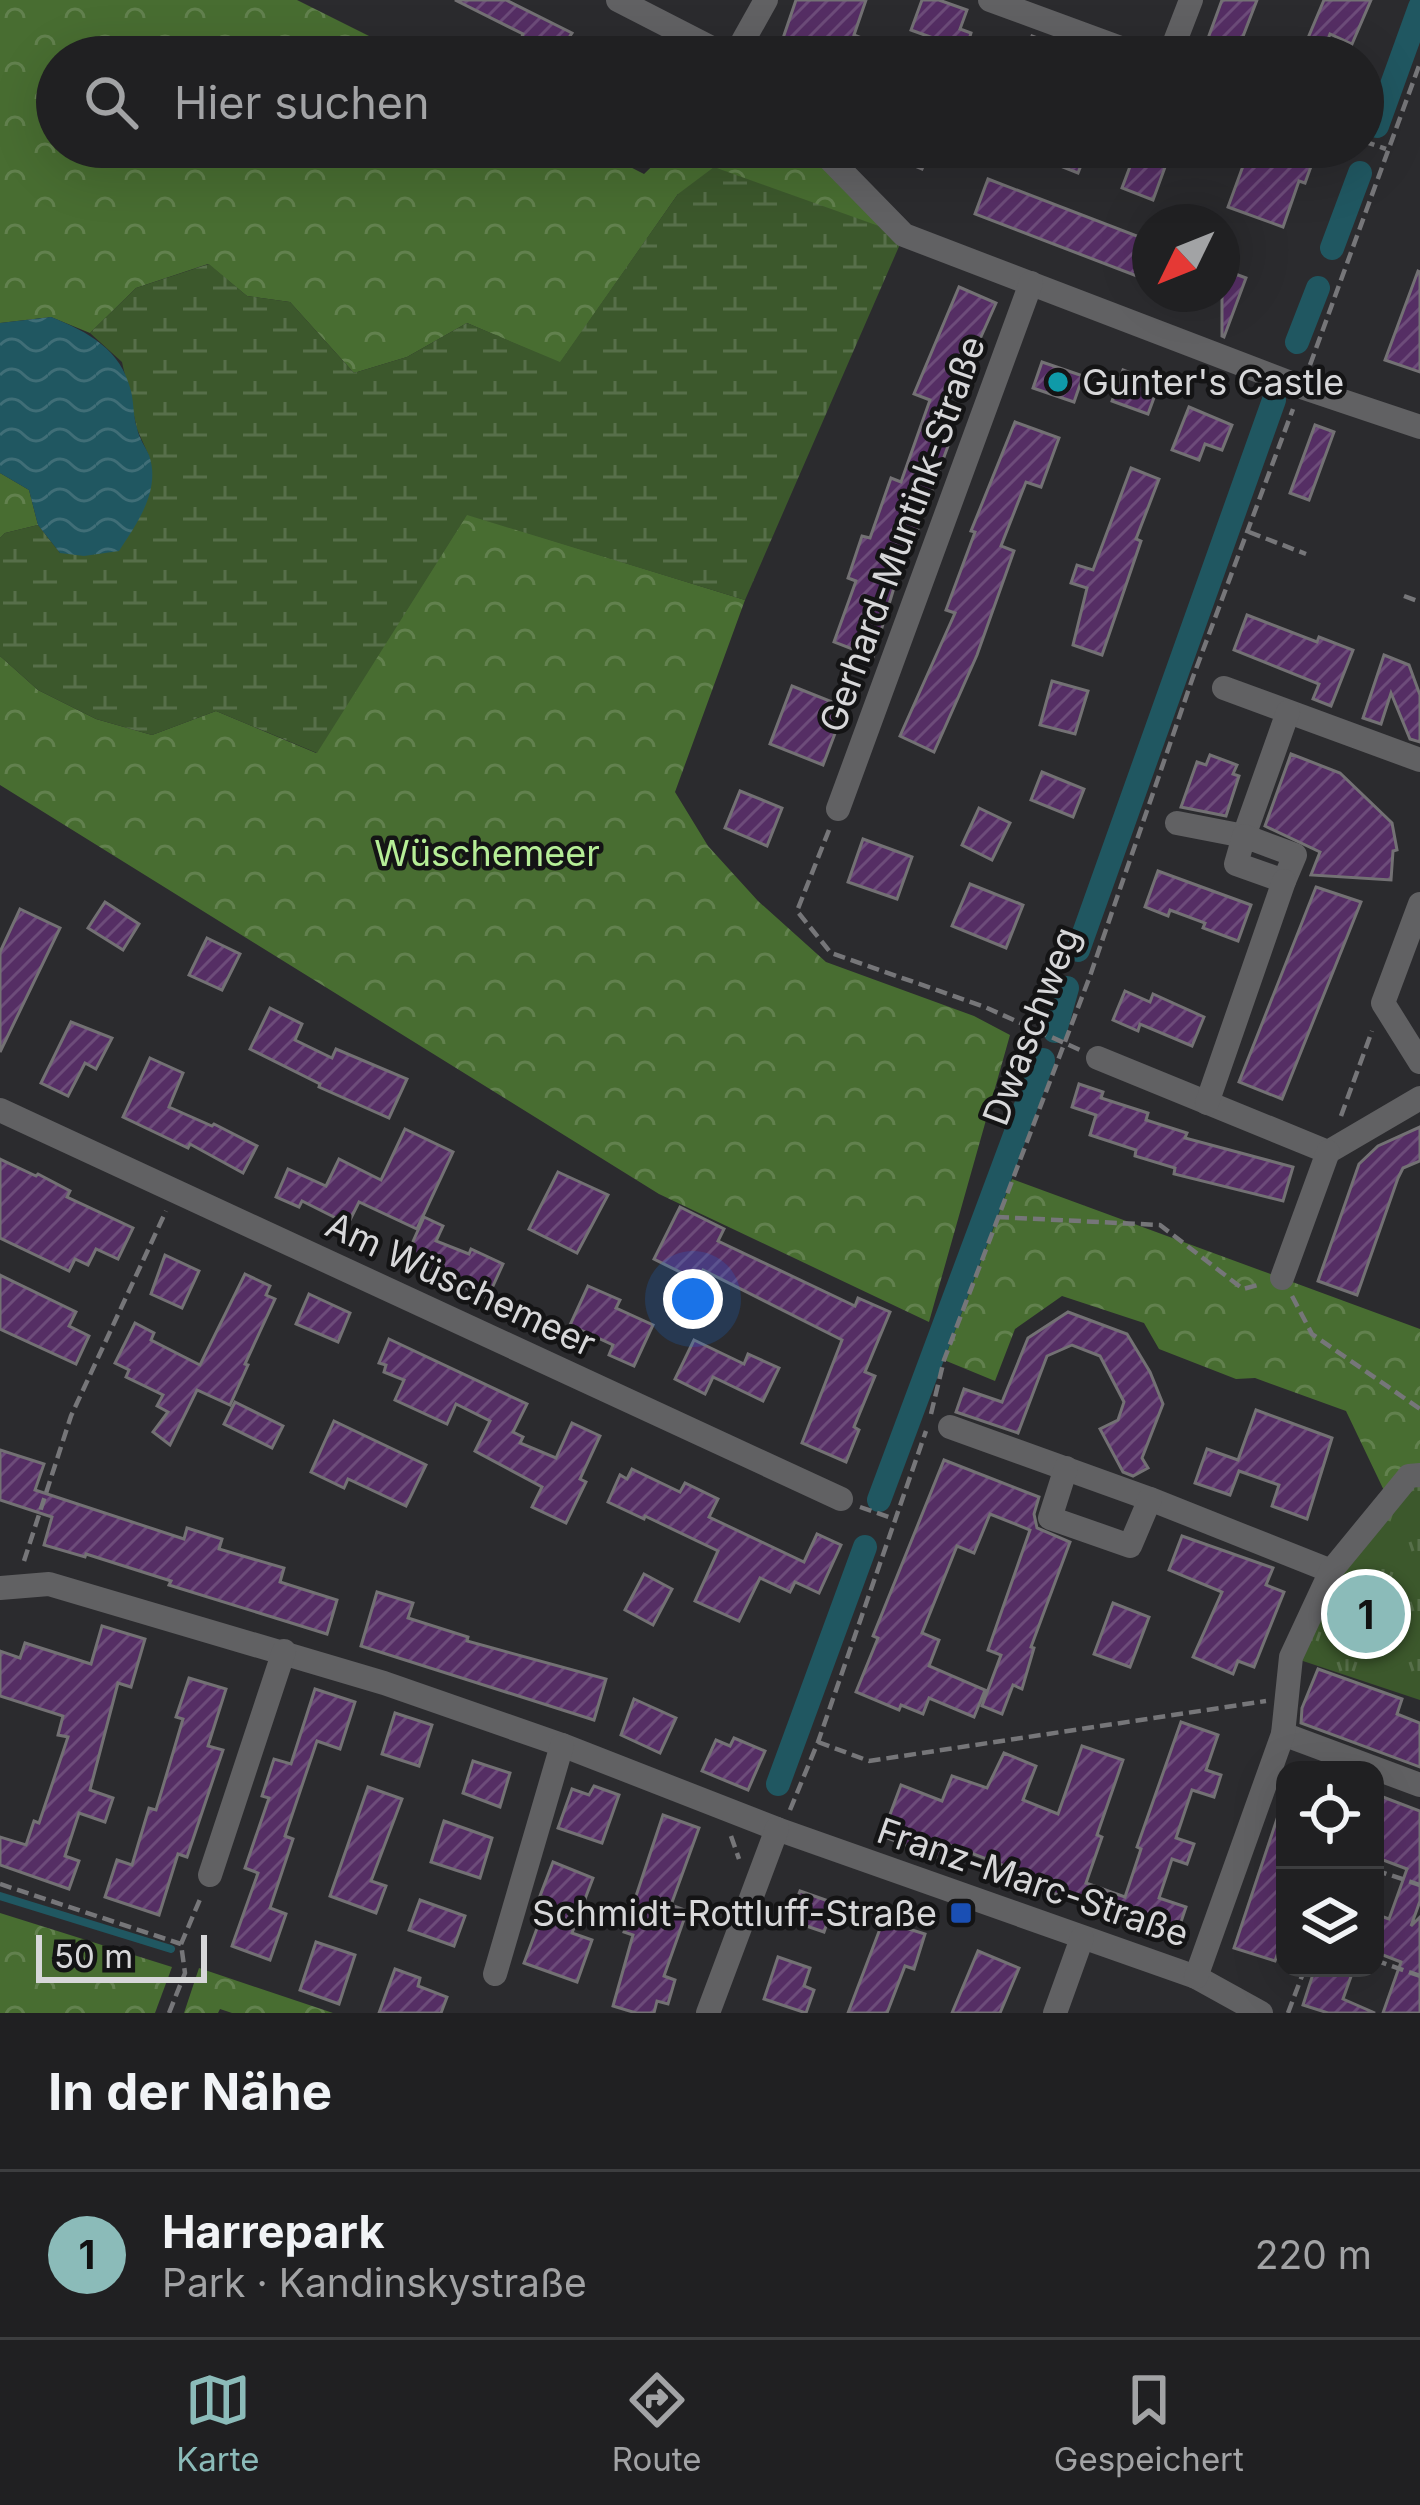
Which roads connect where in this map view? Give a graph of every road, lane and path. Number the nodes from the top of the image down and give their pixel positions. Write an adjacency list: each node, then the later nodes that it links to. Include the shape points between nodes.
1 (618, 0): 5 (street)
2 (766, 0): 6 (street)
3 (990, 0): 7 (street)
4 (1191, 0): 8 (street)
5 (689, 36)
6 (744, 36)
7 (1088, 36)
8 (1177, 36)
9 (1420, 63): 11 (path, Dwaschweg)
10 (1384, 149): 11 (path)
11 (1388, 150): 12 (path, Dwaschweg)
12 (1384, 161)
13 (839, 168): 15 (street, via 904,235)
14 (1381, 168): 16 (path, Dwaschweg)
15 (1031, 283): 16 (street); 25 (street, Gerhard-Muntink-Straße)
16 (1301, 387): 17 (street); 18 (path, Dwaschweg)
17 (1420, 428)
18 (1248, 531): 19 (path); 30 (path, Dwaschweg)
19 (1306, 554)
20 (1404, 596): 21 (path)
21 (1420, 602)
22 (1224, 688): 23 (street)
23 (1288, 712): 24 (street); 27 (street)
24 (1420, 760)
25 (838, 808): 30 (path, via 797,910 831,953)
26 (1177, 823): 27 (street)
27 (1244, 836): 34 (street, via 1236,864 1284,881)
28 (1420, 904): 29 (street)
29 (1383, 1003): 32 (street); 36 (path)
30 (1064, 1043): 31 (path); 38 (path, Dwaschweg)
31 (1098, 1058): 34 (street)
32 (1420, 1062)
33 (1420, 1098): 36 (street)
34 (1208, 1103): 36 (street)
35 (0, 1110): 37 (street, Am Wüschemeer)
36 (1328, 1152): 39 (street)
37 (174, 1191): 44 (street, Am Wüschemeer); 48 (path, via 71,1416)
38 (997, 1217): 39 (path, via 1160,1225 1243,1289); 46 (path, Dwaschweg)
39 (1282, 1278): 40 (path, via 1312,1334)
40 (1420, 1409)
41 (950, 1427): 42 (street)
42 (1066, 1468): 45 (street); 45 (street, via 1050,1518 1130,1546)
43 (1420, 1475): 47 (street, via 1409,1476)
44 (841, 1499): 46 (path)
45 (1150, 1499): 47 (street)
46 (894, 1519): 52 (path, Dwaschweg)
47 (1331, 1571): 50 (street, via 1292,1657)
48 (10, 1586): 49 (street, via 50,1584)
49 (284, 1651): 53 (street); 57 (street)
50 (1287, 1698): 51 (street); 52 (path, via 869,1761)
51 (1283, 1734): 54 (street); 65 (street)
52 (818, 1742): 55 (path, Dwaschweg)
53 (562, 1745): 55 (street); 63 (street)
54 (1420, 1785)
55 (777, 1829): 60 (street, Franz-Marc-Straße); 68 (street)
56 (1384, 1873): 59 (path)
57 (210, 1875): 61 (path)
58 (0, 1883): 61 (path)
59 (1420, 1886)
60 (1082, 1938): 65 (street, Franz-Marc-Straße); 69 (street)
61 (181, 1944): 67 (path, via 185,1973)
62 (1384, 1963): 64 (path)
63 (495, 1974)
64 (1420, 1976)
65 (1196, 1977): 70 (street, Franz-Marc-Straße)
66 (1302, 1977): 71 (path)
67 (169, 2013)
68 (708, 2013)
69 (1055, 2013)
70 (1261, 2013)
71 (1288, 2013)

